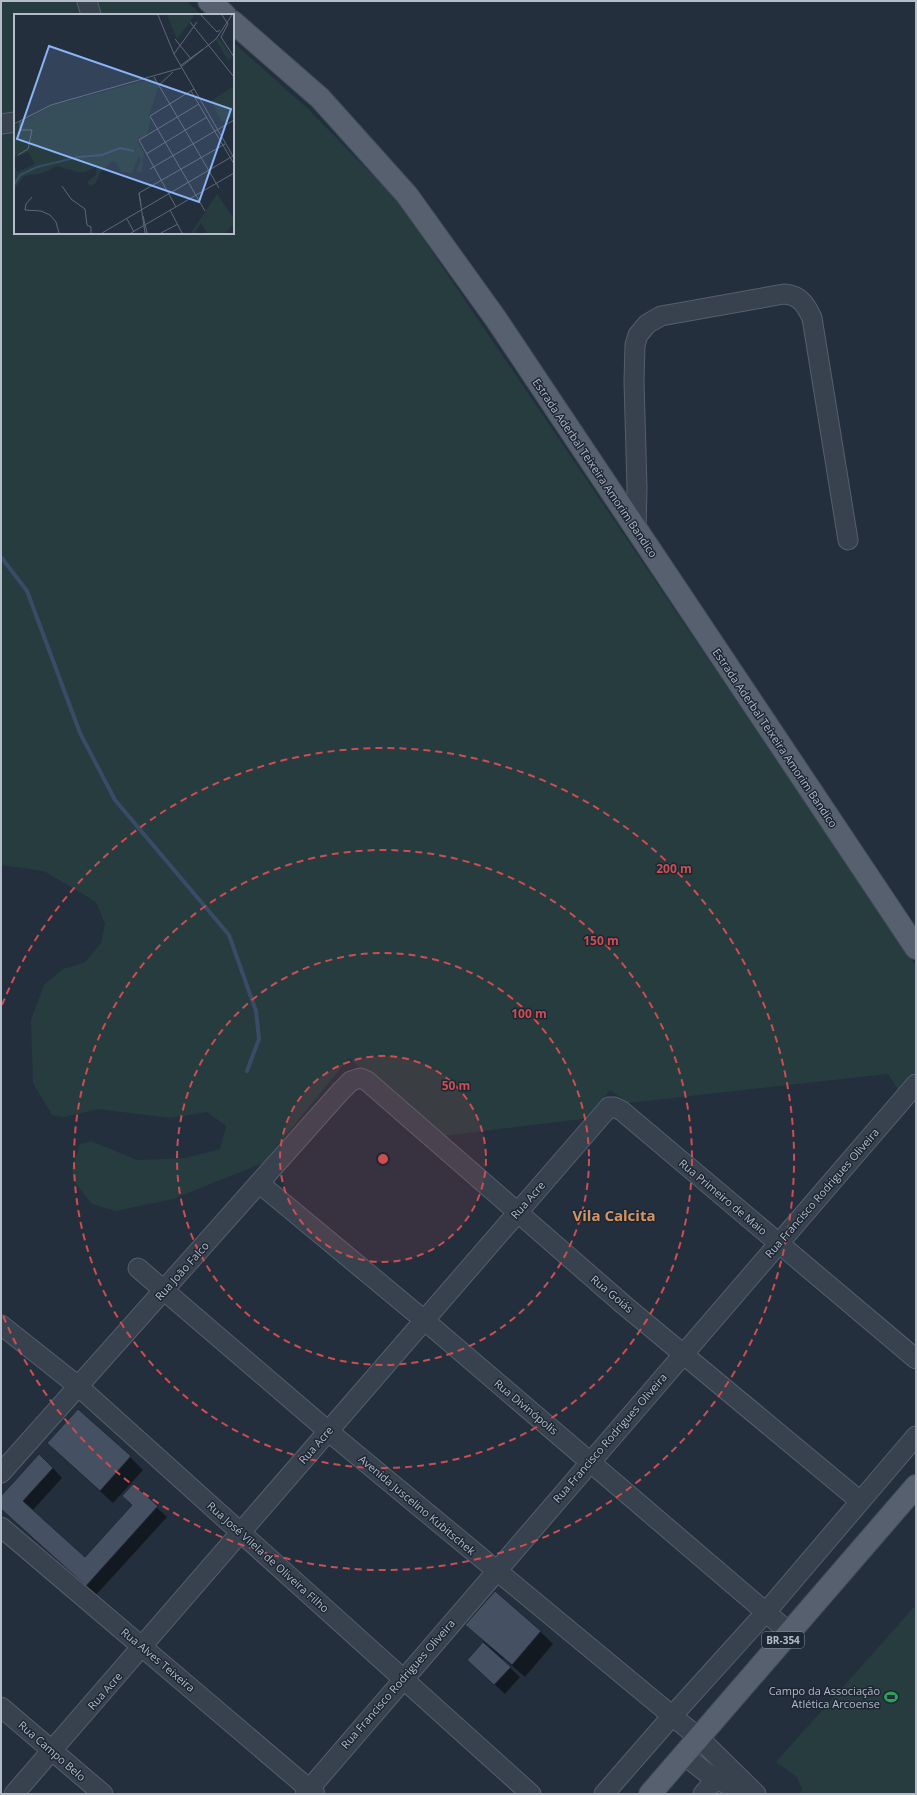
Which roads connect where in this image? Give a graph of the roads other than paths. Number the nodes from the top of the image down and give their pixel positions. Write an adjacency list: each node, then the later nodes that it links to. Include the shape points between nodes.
1 (87, 1): 3 (street)
2 (209, 1): 4 (main road)
3 (90, 14)
4 (224, 14)
5 (234, 23): 8 (main road, Estrada Aderbal Teixeira Amorim Bandico, via 320,98 407,195 496,320)
6 (14, 122): 7 (street)
7 (1, 124)
8 (636, 530): 9 (street, via 634,380 635,345 638,335 647,324 661,316 784,294 797,297 804,302 812,318); 10 (main road, Estrada Aderbal Teixeira Amorim Bandico)
9 (848, 540)
10 (916, 948)
11 (367, 1081): 14 (street, Rua João Falco, via 360,1078 351,1081); 15 (street, Rua Goiás)
12 (915, 1088): 16 (street, Rua Francisco Rodrigues Oliveira)
13 (622, 1111): 15 (street, Rua Acre, via 614,1107 607,1109); 16 (street, Rua Primeiro de Maio)
14 (259, 1184): 18 (street, Rua João Falco); 19 (street, Rua Divinópolis)
15 (516, 1213): 19 (street, Rua Acre); 21 (street, Rua Goiás)
16 (778, 1244): 21 (street, Rua Francisco Rodrigues Oliveira); 22 (street, Rua Primeiro de Maio)
17 (138, 1268): 18 (street, Avenida Juscelino Kubitschek)
18 (164, 1290): 23 (street, Rua João Falco); 24 (street, Avenida Juscelino Kubitschek)
19 (424, 1320): 24 (street, Rua Acre); 26 (street, Rua Divinópolis)
20 (1, 1325): 23 (street, Rua José Vilela de Oliveira Filho)
21 (683, 1354): 26 (street, Rua Francisco Rodrigues Oliveira); 29 (street, Rua Goiás)
22 (916, 1359)
23 (78, 1386): 27 (street, Rua João Falco); 31 (street, Rua José Vilela de Oliveira Filho)
24 (328, 1431): 31 (street, Rua Acre); 32 (street, Avenida Juscelino Kubitschek)
25 (916, 1436): 29 (street)
26 (590, 1462): 32 (street, Rua Francisco Rodrigues Oliveira); 33 (street, Rua Divinópolis)
27 (1, 1473)
28 (916, 1486): 34 (main road, BR-354)
29 (860, 1501): 33 (street)
30 (1, 1526): 35 (street, Rua Alves Teixeira)
31 (240, 1532): 35 (street, Rua Acre); 36 (street, Rua José Vilela de Oliveira Filho)
32 (496, 1570): 36 (street, Rua Francisco Rodrigues Oliveira); 38 (street, Avenida Juscelino Kubitschek)
33 (766, 1612): 34 (street, Rua Divinópolis); 38 (street)
34 (790, 1633): 39 (main road, BR-354)
35 (143, 1647): 40 (street, Rua Acre); 43 (street, Rua Alves Teixeira)
36 (403, 1679): 43 (street, Rua Francisco Rodrigues Oliveira); 47 (street, Rua José Vilela de Oliveira Filho)
37 (1, 1707): 40 (street, Rua Campo Belo)
38 (672, 1716): 39 (street, Avenida Juscelino Kubitschek); 48 (street)
39 (699, 1738): 41 (main road, BR-354); 44 (street, Avenida Juscelino Kubitschek)
40 (52, 1751): 45 (street, Rua Acre); 46 (street, Rua Campo Belo)
41 (684, 1755): 42 (street); 49 (main road, BR-354)
42 (715, 1780): 44 (street); 50 (street)
43 (310, 1792)
44 (753, 1792)
45 (14, 1794)
46 (103, 1794)
47 (531, 1794)
48 (604, 1794)
49 (650, 1794)
50 (703, 1794)

